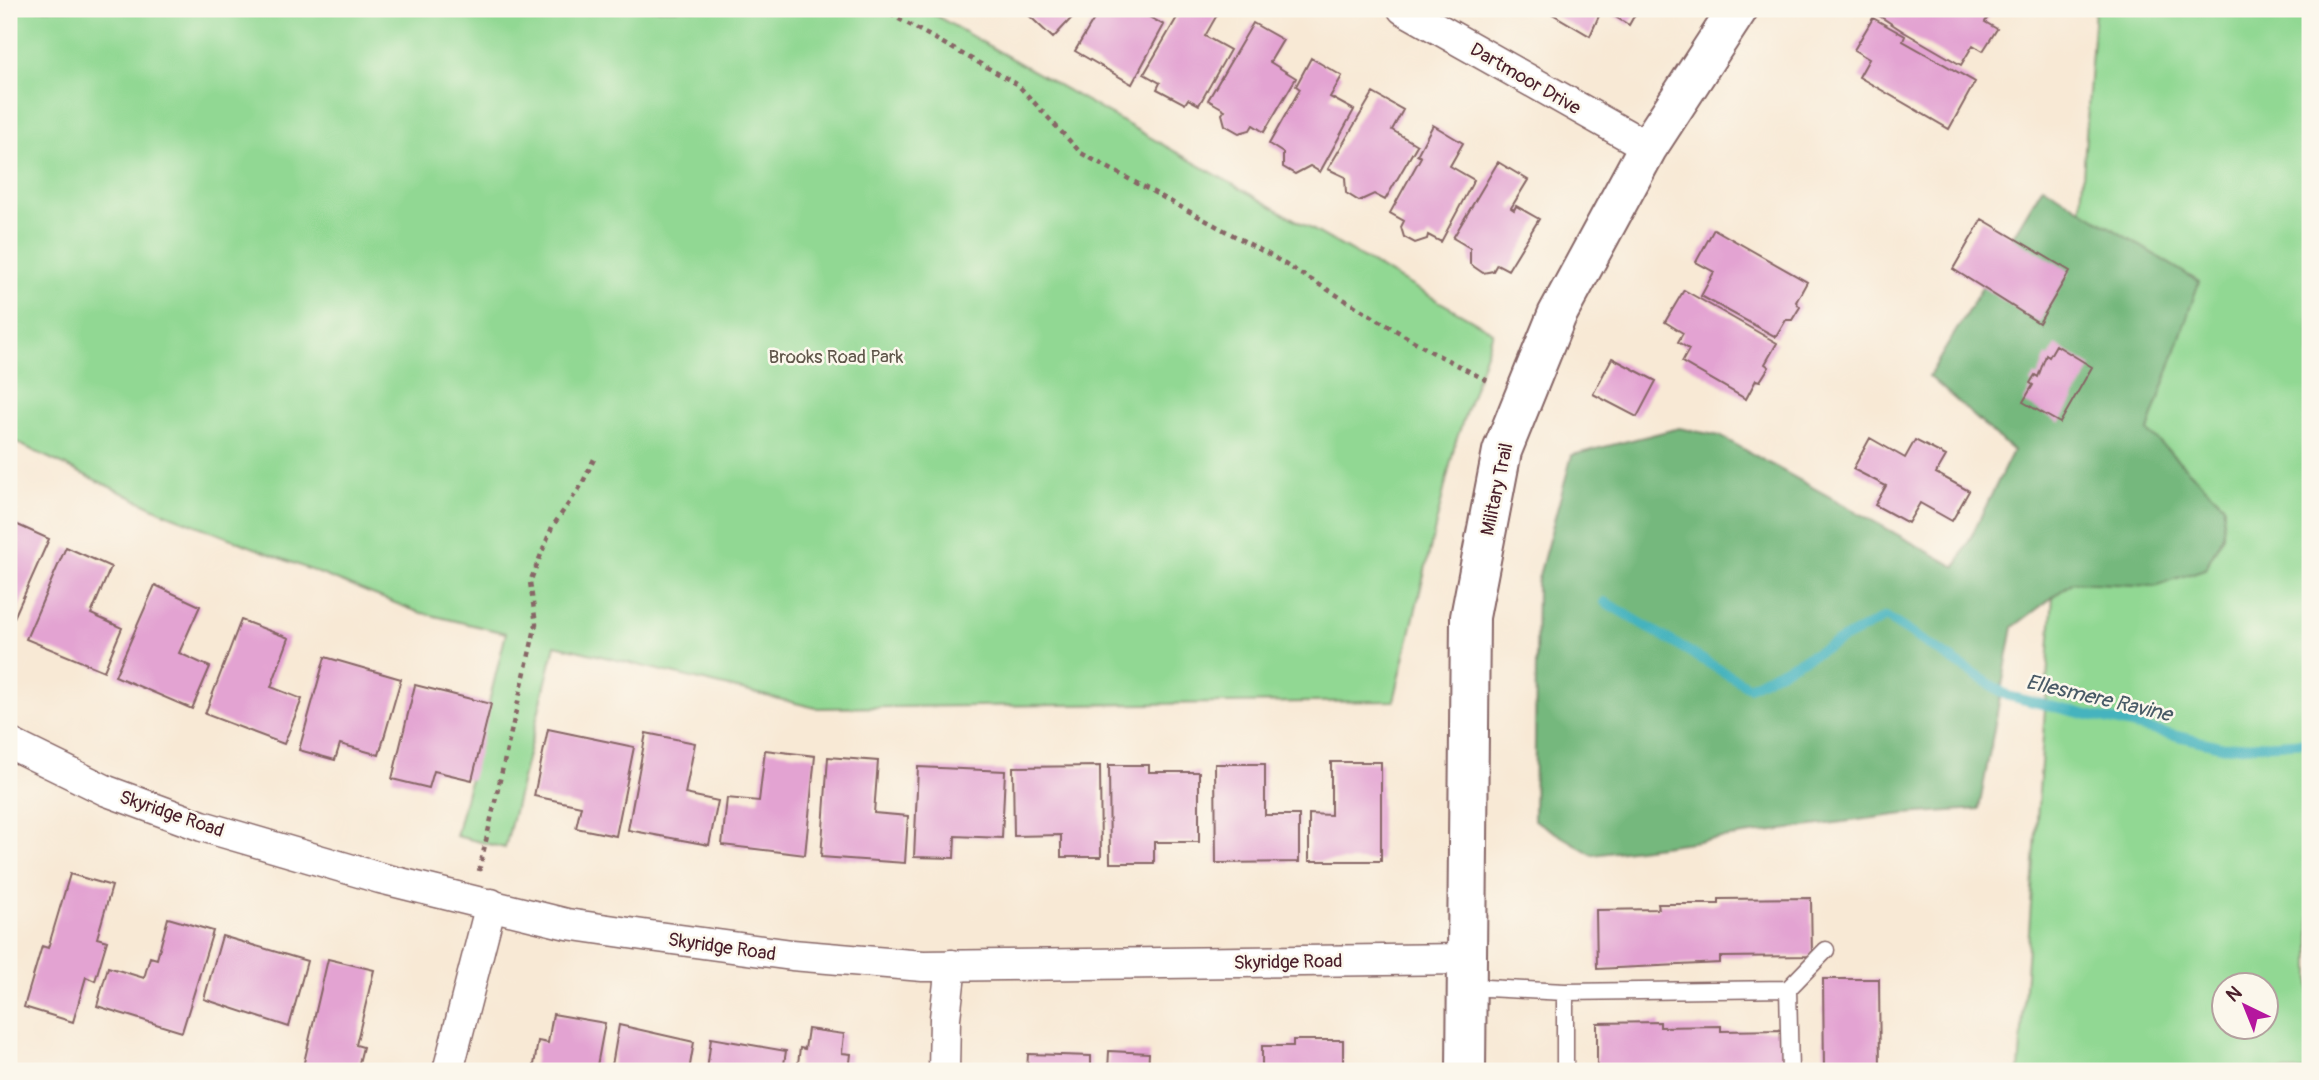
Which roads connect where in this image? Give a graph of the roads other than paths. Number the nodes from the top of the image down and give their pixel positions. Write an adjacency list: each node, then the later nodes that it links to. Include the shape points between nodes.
1 (1404, 9): 3 (street, Dartmoor Drive)
2 (1738, 9): 3 (street, Military Trail)
3 (1648, 147): 8 (street, Military Trail, via 1557,315 1502,451 1470,617)
4 (11, 751): 5 (street, Skyridge Road, via 202,826 380,878)
5 (482, 901): 7 (street, Skyridge Road, via 567,924 792,956); 11 (street)
6 (1826, 950): 9 (lane)
7 (951, 965): 8 (street, Skyridge Road); 12 (street)
8 (1466, 973): 10 (lane); 13 (street, Military Trail)
9 (1788, 989): 10 (lane); 15 (lane)
10 (1564, 992): 14 (lane)
11 (448, 1071)
12 (944, 1071)
13 (1466, 1071)
14 (1565, 1071)
15 (1790, 1071)

